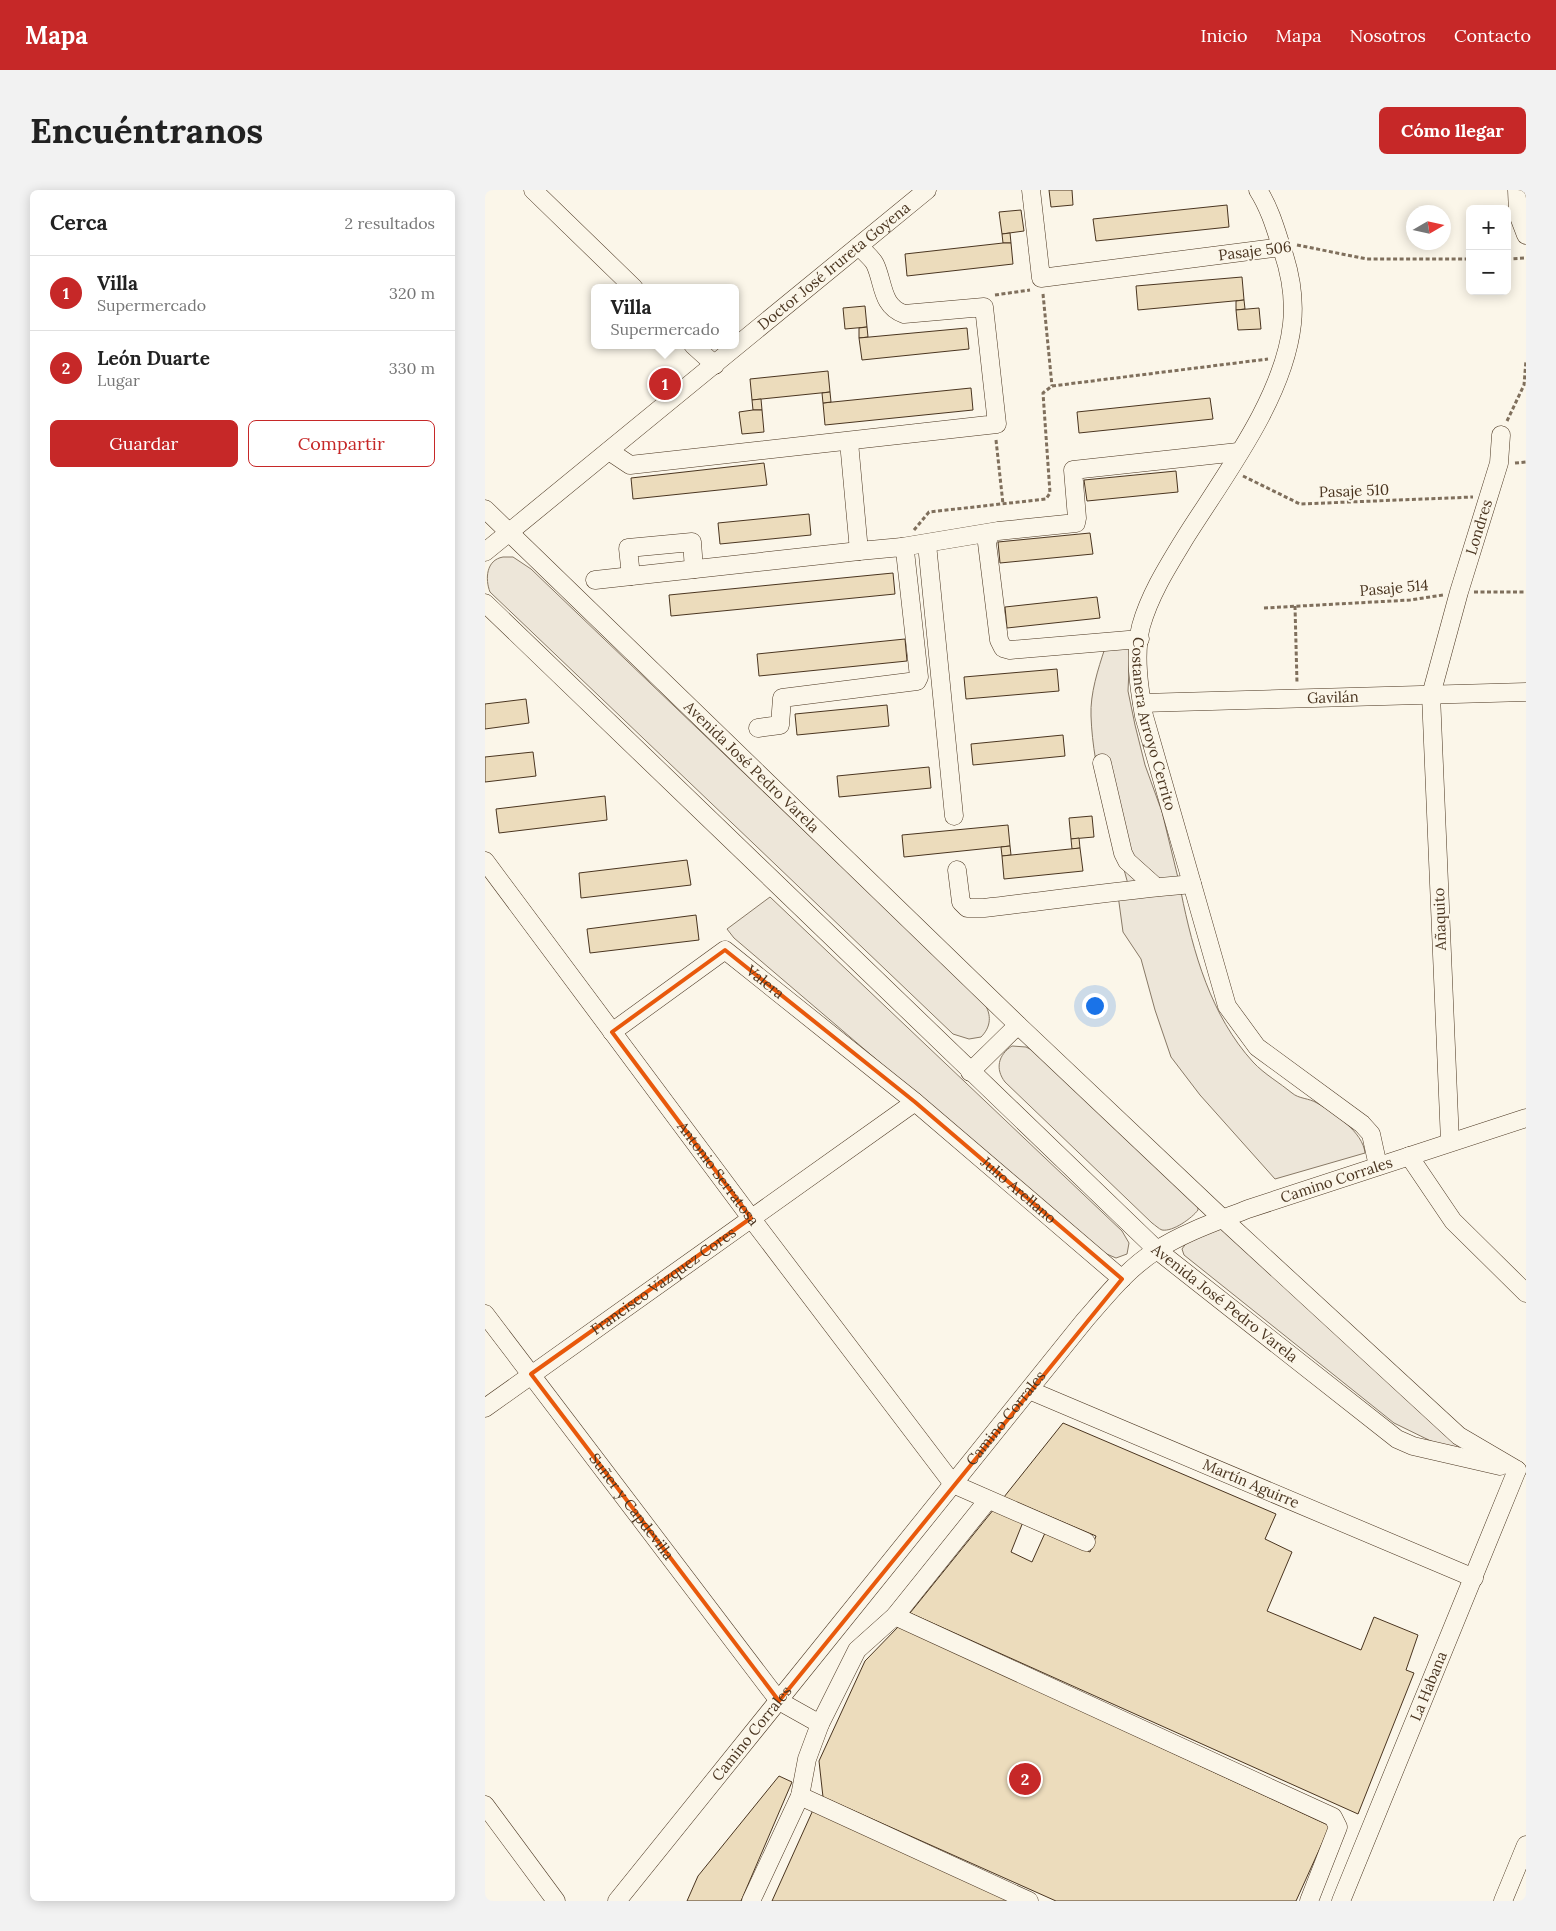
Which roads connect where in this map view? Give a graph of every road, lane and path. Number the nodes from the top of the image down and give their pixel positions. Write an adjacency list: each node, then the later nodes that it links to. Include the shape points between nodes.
1 (533, 190): 13 (street)
2 (1031, 190): 12 (street)
3 (1258, 190): 8 (street, Costanera Arroyo Cerrito)
4 (1517, 190): 6 (street, via 1518,214)
5 (920, 192): 7 (street, Doctor José Irureta Goyena)
6 (1526, 234)
7 (859, 246): 14 (street, via 875,264 884,294 897,311 904,314); 15 (street, Doctor José Irureta Goyena)
8 (1282, 247): 10 (path, Pasaje 506, via 1296,244 1367,259); 12 (street, Pasaje 506); 18 (street, Costanera Arroyo Cerrito, via 1292,296 1292,324)
9 (1526, 258): 11 (path)
10 (1466, 259)
11 (1511, 259)
12 (1042, 283): 14 (path, via 991,295); 21 (path)
13 (630, 284)
14 (985, 307): 22 (street, via 997,424)
15 (739, 345)
16 (697, 349): 20 (street)
17 (734, 349): 20 (street, Doctor José Irureta Goyena)
18 (1284, 357): 21 (path); 26 (street, Costanera Arroyo Cerrito, via 1264,410)
19 (1526, 360): 23 (path, via 1524,385)
20 (715, 365): 25 (street, Doctor José Irureta Goyena)
21 (1052, 386): 29 (path, via 1043,393 1050,493 1046,499)
22 (994, 426): 24 (street); 29 (path)
23 (1501, 435): 28 (street, Londres, via 1499,463)
24 (849, 442): 25 (street, via 630,465); 35 (street)
25 (609, 451): 31 (street, Doctor José Irureta Goyena)
26 (1238, 452): 27 (street, Costanera Arroyo Cerrito); 32 (street, via 1073,470 1076,523)
27 (1228, 468): 28 (path, Pasaje 510, via 1300,504); 45 (street, Costanera Arroyo Cerrito, via 1161,576 1141,627)
28 (1488, 497): 40 (street, Londres)
29 (1003, 504): 34 (path, via 929,512)
30 (485, 509): 31 (street, Avenida José Pedro Varela)
31 (509, 532): 36 (street, Doctor José Irureta Goyena); 57 (street, Avenida José Pedro Varela)
32 (990, 534): 33 (street); 45 (street, via 987,543 999,640 1003,648)
33 (927, 544): 34 (street); 52 (street)
34 (902, 547): 35 (street); 50 (street, via 905,551 917,681 782,698 780,725)
35 (859, 551): 37 (street)
36 (485, 552)
37 (694, 569): 38 (street); 38 (street, via 692,542 628,548)
38 (631, 576): 39 (street)
39 (595, 580)
40 (1459, 592): 41 (path, Pasaje 514); 43 (path, Pasaje 514, via 1410,600); 47 (street, Londres)
41 (1526, 592)
42 (485, 603): 59 (street, Avenida José Pedro Varela)
43 (1295, 606): 44 (path, Pasaje 514); 48 (path)
44 (1264, 608)
45 (1140, 639): 49 (street, Costanera Arroyo Cerrito, via 1138,685)
46 (1526, 692): 47 (street, Gavilán)
47 (1431, 695): 48 (street, Gavilán); 62 (street, Añaquito)
48 (1297, 699): 49 (street, Gavilán)
49 (1141, 703): 55 (street, Costanera Arroyo Cerrito)
50 (758, 728)
51 (1102, 763): 56 (street, via 1125,857)
52 (954, 816)
53 (485, 861): 58 (street, Antonio Serratosa)
54 (957, 870): 56 (street, via 961,902 967,908)
55 (1192, 884): 56 (street); 64 (street, Costanera Arroyo Cerrito, via 1227,1006 1239,1025 1257,1047 1362,1124 1371,1134)
56 (1156, 887)
57 (1017, 1025): 59 (street); 66 (street, Avenida José Pedro Varela)
58 (613, 1032): 60 (street, Valera, via 725,950); 65 (street, Antonio Serratosa)
59 (969, 1072): 67 (street, Avenida José Pedro Varela)
60 (915, 1102): 65 (street, Francisco Vázquez Cores); 68 (street, Julio Arellano)
61 (1526, 1118): 62 (street, Camino Corrales)
62 (1450, 1142): 63 (street, Camino Corrales)
63 (1409, 1156): 64 (street, Camino Corrales); 69 (street, via 1453,1221)
64 (1379, 1166): 66 (street, Camino Corrales)
65 (751, 1218): 71 (street, Francisco Vázquez Cores); 75 (street, Antonio Serratosa)
66 (1223, 1219): 67 (street, Camino Corrales); 74 (street, Avenida José Pedro Varela, via 1459,1436)
67 (1157, 1250): 68 (street, Camino Corrales); 74 (street, Avenida José Pedro Varela, via 1397,1439 1413,1446)
68 (1121, 1279): 72 (street, Camino Corrales)
69 (1526, 1293)
70 (485, 1314): 71 (street, Suñer y Capdevilla)
71 (531, 1374): 73 (street, Francisco Vázquez Cores); 80 (street, Suñer y Capdevilla)
72 (1029, 1390): 75 (street, Camino Corrales); 78 (street, Martín Aguirre)
73 (485, 1408)
74 (1522, 1470): 78 (street, La Habana)
75 (953, 1484): 76 (street); 80 (street, Camino Corrales)
76 (988, 1500): 77 (street); 79 (street)
77 (1086, 1542)
78 (1474, 1578): 90 (street, La Habana)
79 (895, 1616): 81 (street, via 857,1650); 89 (street, via 1333,1817 1338,1827)
80 (779, 1700): 81 (street); 86 (street, Camino Corrales)
81 (820, 1724): 82 (street, via 807,1759)
82 (800, 1796): 87 (street); 88 (street)
83 (485, 1805): 85 (street)
84 (1526, 1844): 91 (street)
85 (556, 1901)
86 (617, 1901)
87 (751, 1901)
88 (1029, 1901)
89 (1309, 1901)
90 (1341, 1901)
91 (1503, 1901)

